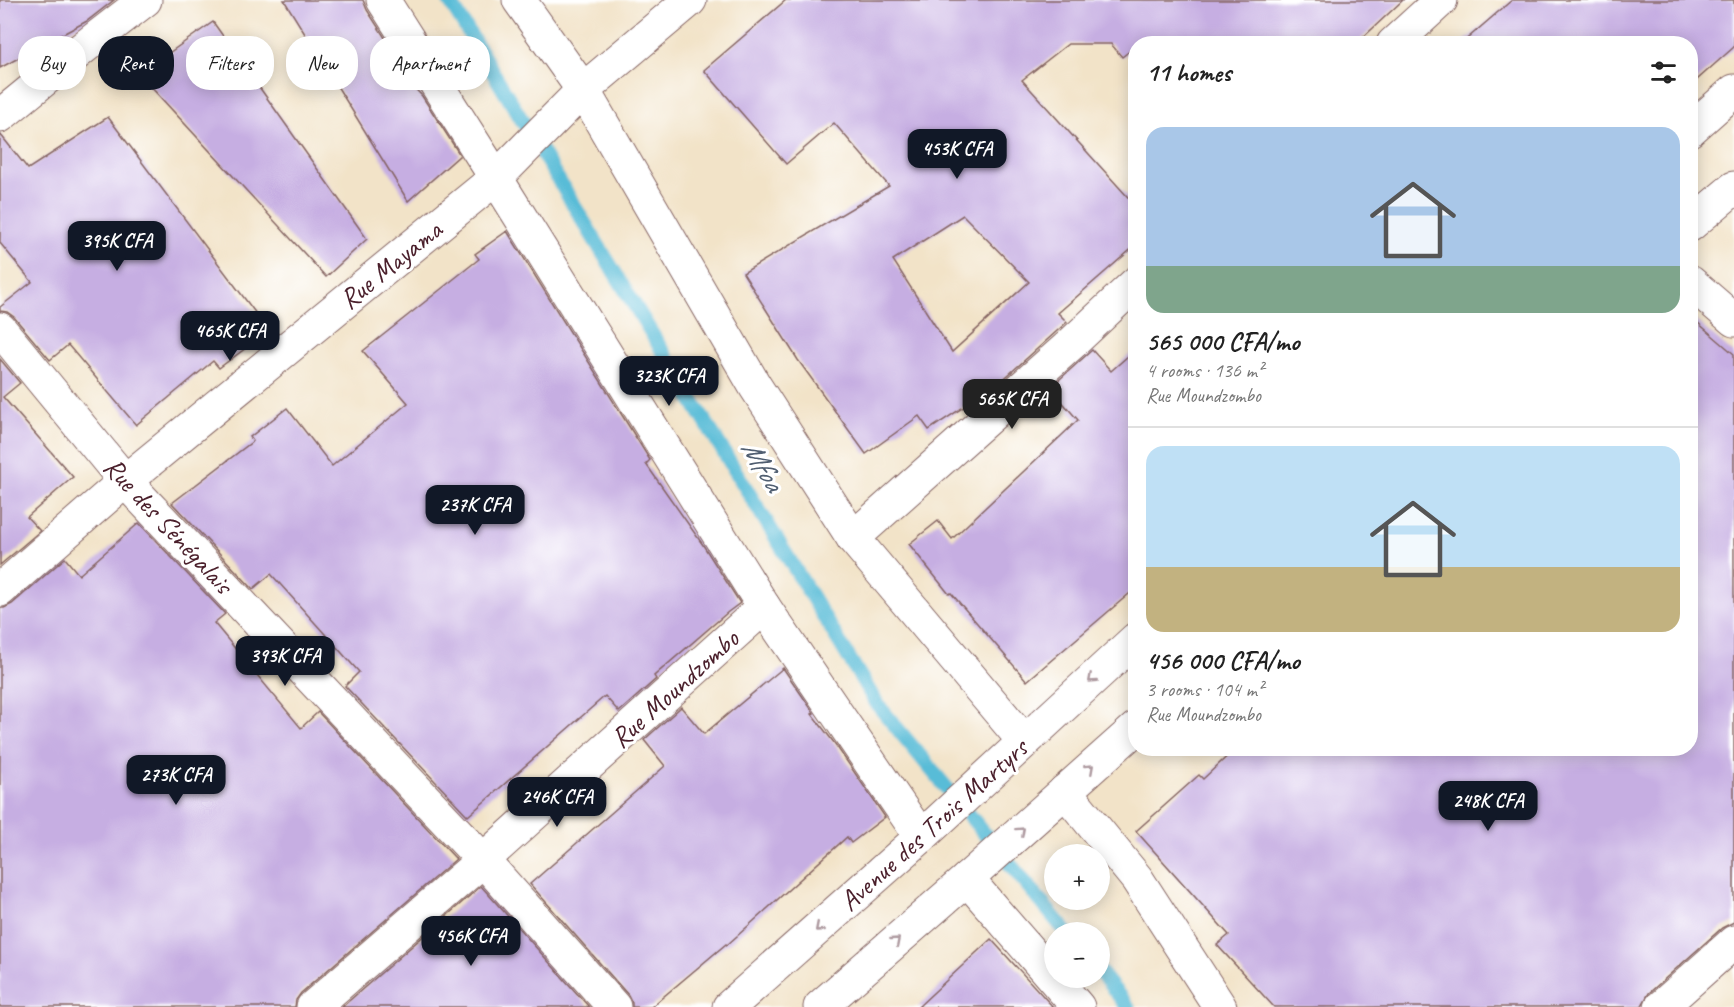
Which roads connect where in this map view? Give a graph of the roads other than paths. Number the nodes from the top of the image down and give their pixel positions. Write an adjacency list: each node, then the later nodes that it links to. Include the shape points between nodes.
1 (145, 0): 9 (street)
2 (383, 0): 11 (street)
3 (519, 0): 7 (street)
4 (690, 0): 7 (street, Rue Mayama)
5 (1441, 0): 6 (street)
6 (1402, 36)
7 (583, 90): 11 (street, Rue Mayama); 19 (street, via 754,386)
8 (1734, 91): 10 (street)
9 (0, 116)
10 (1698, 123)
11 (496, 178): 18 (street, Rue Mayama); 21 (street)
12 (1734, 188): 13 (street)
13 (1698, 218)
14 (1698, 289): 16 (street)
15 (1128, 291): 19 (street)
16 (1734, 320)
17 (0, 329): 18 (street, Rue des Sénégalais)
18 (125, 481): 20 (street, Rue Mayama); 27 (street, Rue des Sénégalais)
19 (853, 538): 24 (street)
20 (0, 590)
21 (764, 607): 26 (street); 27 (street, Rue Moundzombo)
22 (1128, 646): 24 (street, Avenue des Trois Martyrs, one-way to 24)
23 (1128, 735): 25 (street, one-way to 23)
24 (1015, 749): 26 (street, Avenue des Trois Martyrs)
25 (1056, 799): 28 (street, one-way to 25); 35 (street, via 1137,879)
26 (921, 837): 32 (street, Avenue des Trois Martyrs, one-way to 32)
27 (483, 860): 30 (street, Rue Moundzombo); 31 (street, Rue des Sénégalais)
28 (967, 879): 33 (street, one-way to 28); 34 (street)
29 (1734, 942): 36 (street)
30 (313, 1007)
31 (614, 1007)
32 (729, 1007)
33 (820, 1007)
34 (1078, 1007)
35 (1220, 1007)
36 (1662, 1007)

